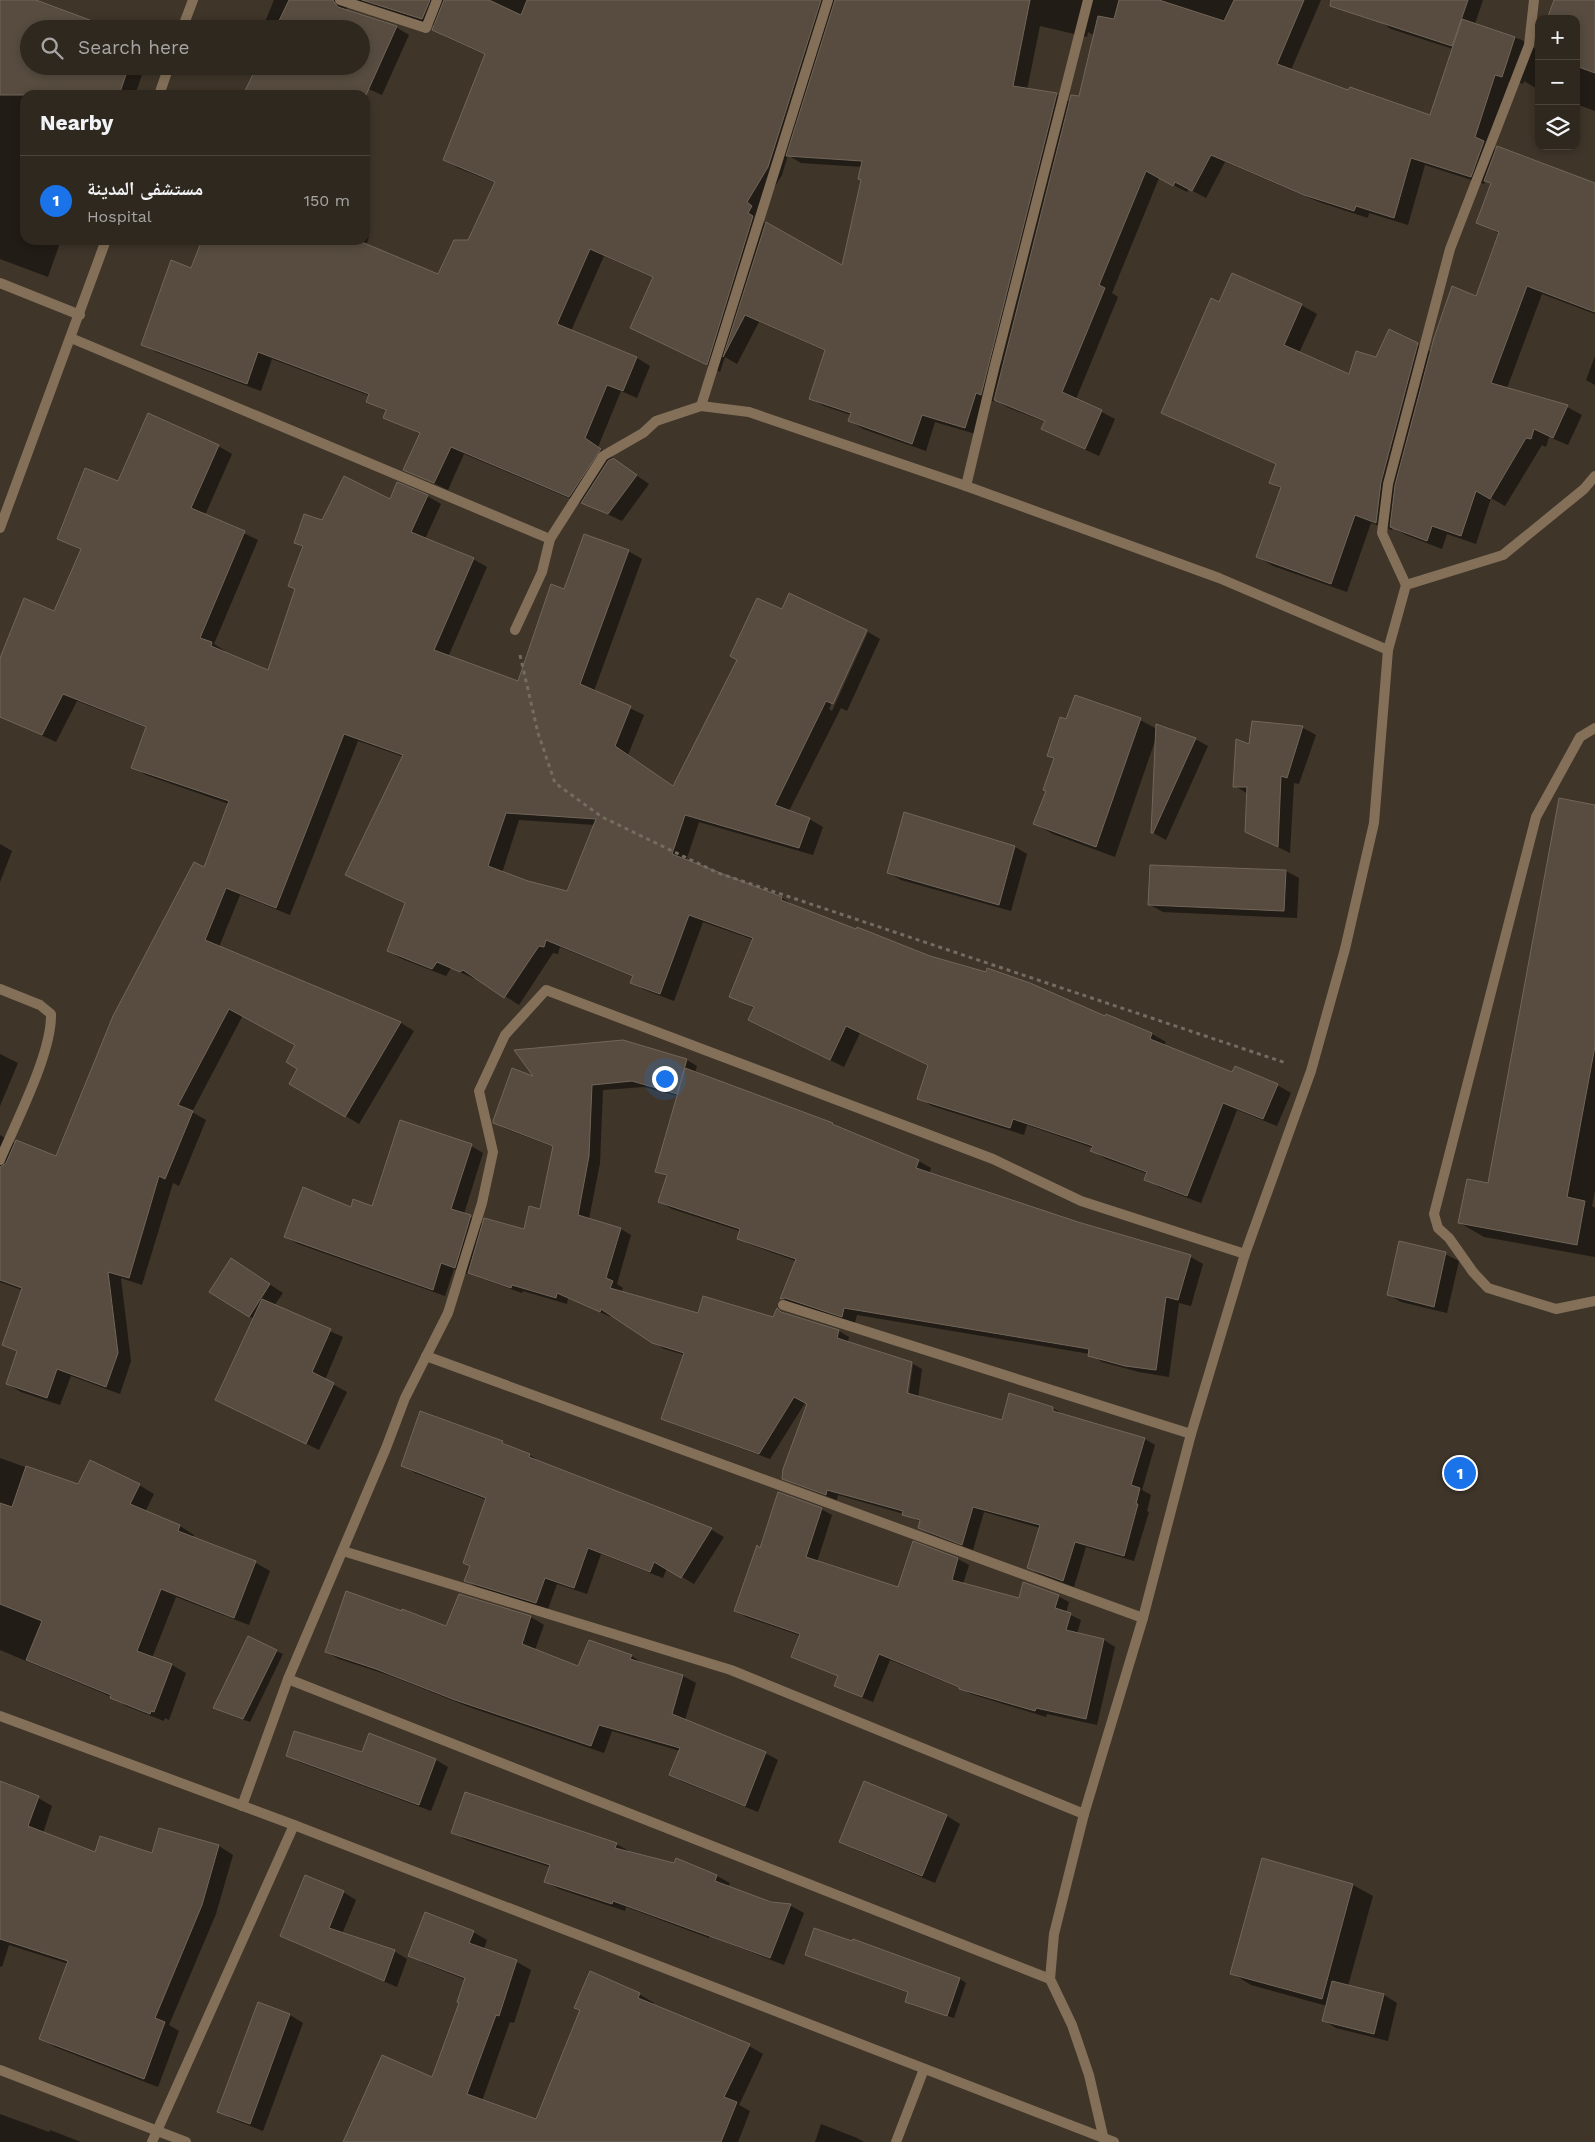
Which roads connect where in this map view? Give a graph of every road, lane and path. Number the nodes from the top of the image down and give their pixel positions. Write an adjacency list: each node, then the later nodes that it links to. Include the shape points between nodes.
1 (340, 0): 2 (street, via 426,28)
2 (437, 0)
3 (828, 0): 14 (street)
4 (1088, 0): 16 (street)
5 (1534, 0): 19 (street, via 1529,45 1450,250 1388,484 1382,533)
6 (190, 1): 7 (street)
7 (185, 20)
8 (166, 75): 9 (street)
9 (160, 90)
10 (104, 245): 12 (street)
11 (0, 284): 12 (street)
12 (80, 315): 13 (street)
13 (71, 338): 17 (street); 18 (street)
14 (701, 406): 16 (street, via 749,412); 18 (street, via 656,421 643,433 603,456)
15 (1595, 476): 19 (street, via 1503,555)
16 (966, 486): 21 (street, via 1218,578)
17 (0, 528)
18 (550, 539): 20 (street, via 542,572)
19 (1406, 585): 21 (street)
20 (515, 630): 24 (path, via 538,733 555,783 602,817 718,873)
21 (1388, 650): 24 (street, via 1374,823 1345,949)
22 (1595, 728): 27 (street, via 1580,737 1536,817 1434,1214 1438,1228 1488,1288 1556,1310)
23 (0, 989): 25 (street, via 40,1005 51,1014 51,1029)
24 (1311, 1070): 26 (street)
25 (0, 1160)
26 (1246, 1254): 29 (street, via 1081,1201 993,1159 546,990 505,1036 480,1091 493,1152 482,1203 448,1313); 30 (street)
27 (1595, 1301)
28 (783, 1305): 30 (street)
29 (426, 1356): 31 (street, via 405,1398); 32 (street)
30 (1191, 1434): 32 (street)
31 (343, 1551): 33 (street); 36 (street, via 731,1670)
32 (1143, 1618): 36 (street)
33 (288, 1679): 35 (street); 38 (street)
34 (0, 1716): 35 (street)
35 (242, 1806): 37 (street)
36 (1084, 1814): 38 (street, via 1054,1934)
37 (294, 1825): 39 (street); 41 (street)
38 (1050, 1979): 42 (street, via 1072,2025)
39 (924, 2069): 42 (street); 45 (street)
40 (0, 2070): 41 (street)
41 (157, 2131): 43 (street); 44 (street)
42 (1109, 2141)
43 (152, 2142)
44 (186, 2142)
45 (896, 2142)

